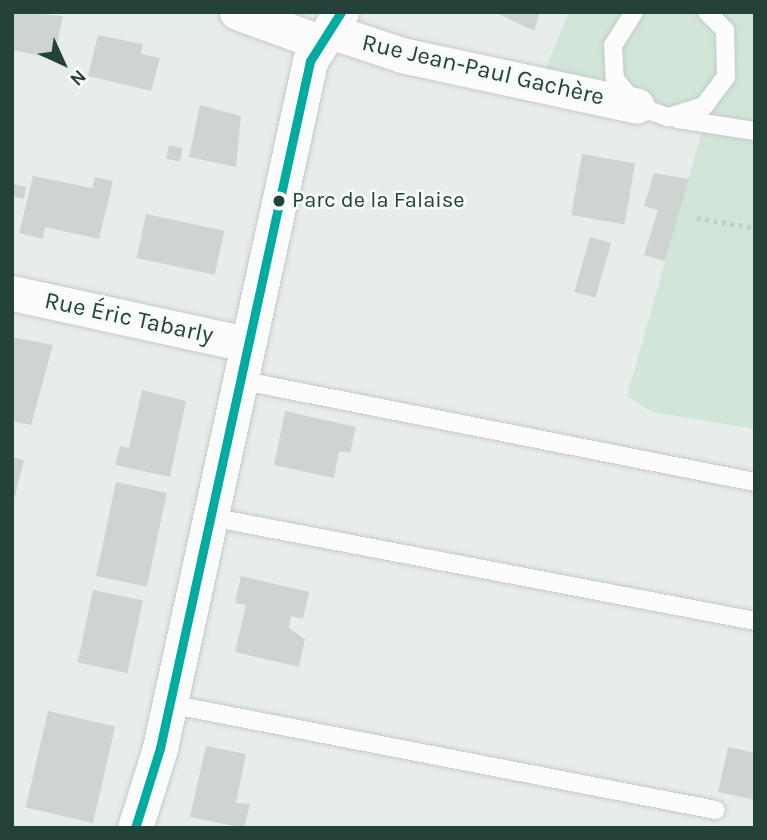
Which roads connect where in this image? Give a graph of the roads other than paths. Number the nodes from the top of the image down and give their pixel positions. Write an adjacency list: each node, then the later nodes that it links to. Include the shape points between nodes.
1 (237, 12): 4 (street, Rue Jean-Paul Gachère)
2 (634, 12): 5 (lane, via 617,34 612,57 615,79)
3 (707, 12): 5 (lane, via 725,30 726,77 704,107)
4 (331, 29): 5 (street, Rue Jean-Paul Gachère, via 402,54); 8 (street, via 310,61)
5 (652, 111): 6 (lane)
6 (755, 131)
7 (12, 293): 8 (street, Rue Éric Tabarly)
8 (246, 344): 9 (street)
9 (239, 380): 10 (lane); 11 (street)
10 (755, 482)
11 (210, 517): 12 (lane); 13 (street)
12 (755, 621)
13 (169, 704): 14 (lane); 15 (street)
14 (716, 810)
15 (135, 828)

